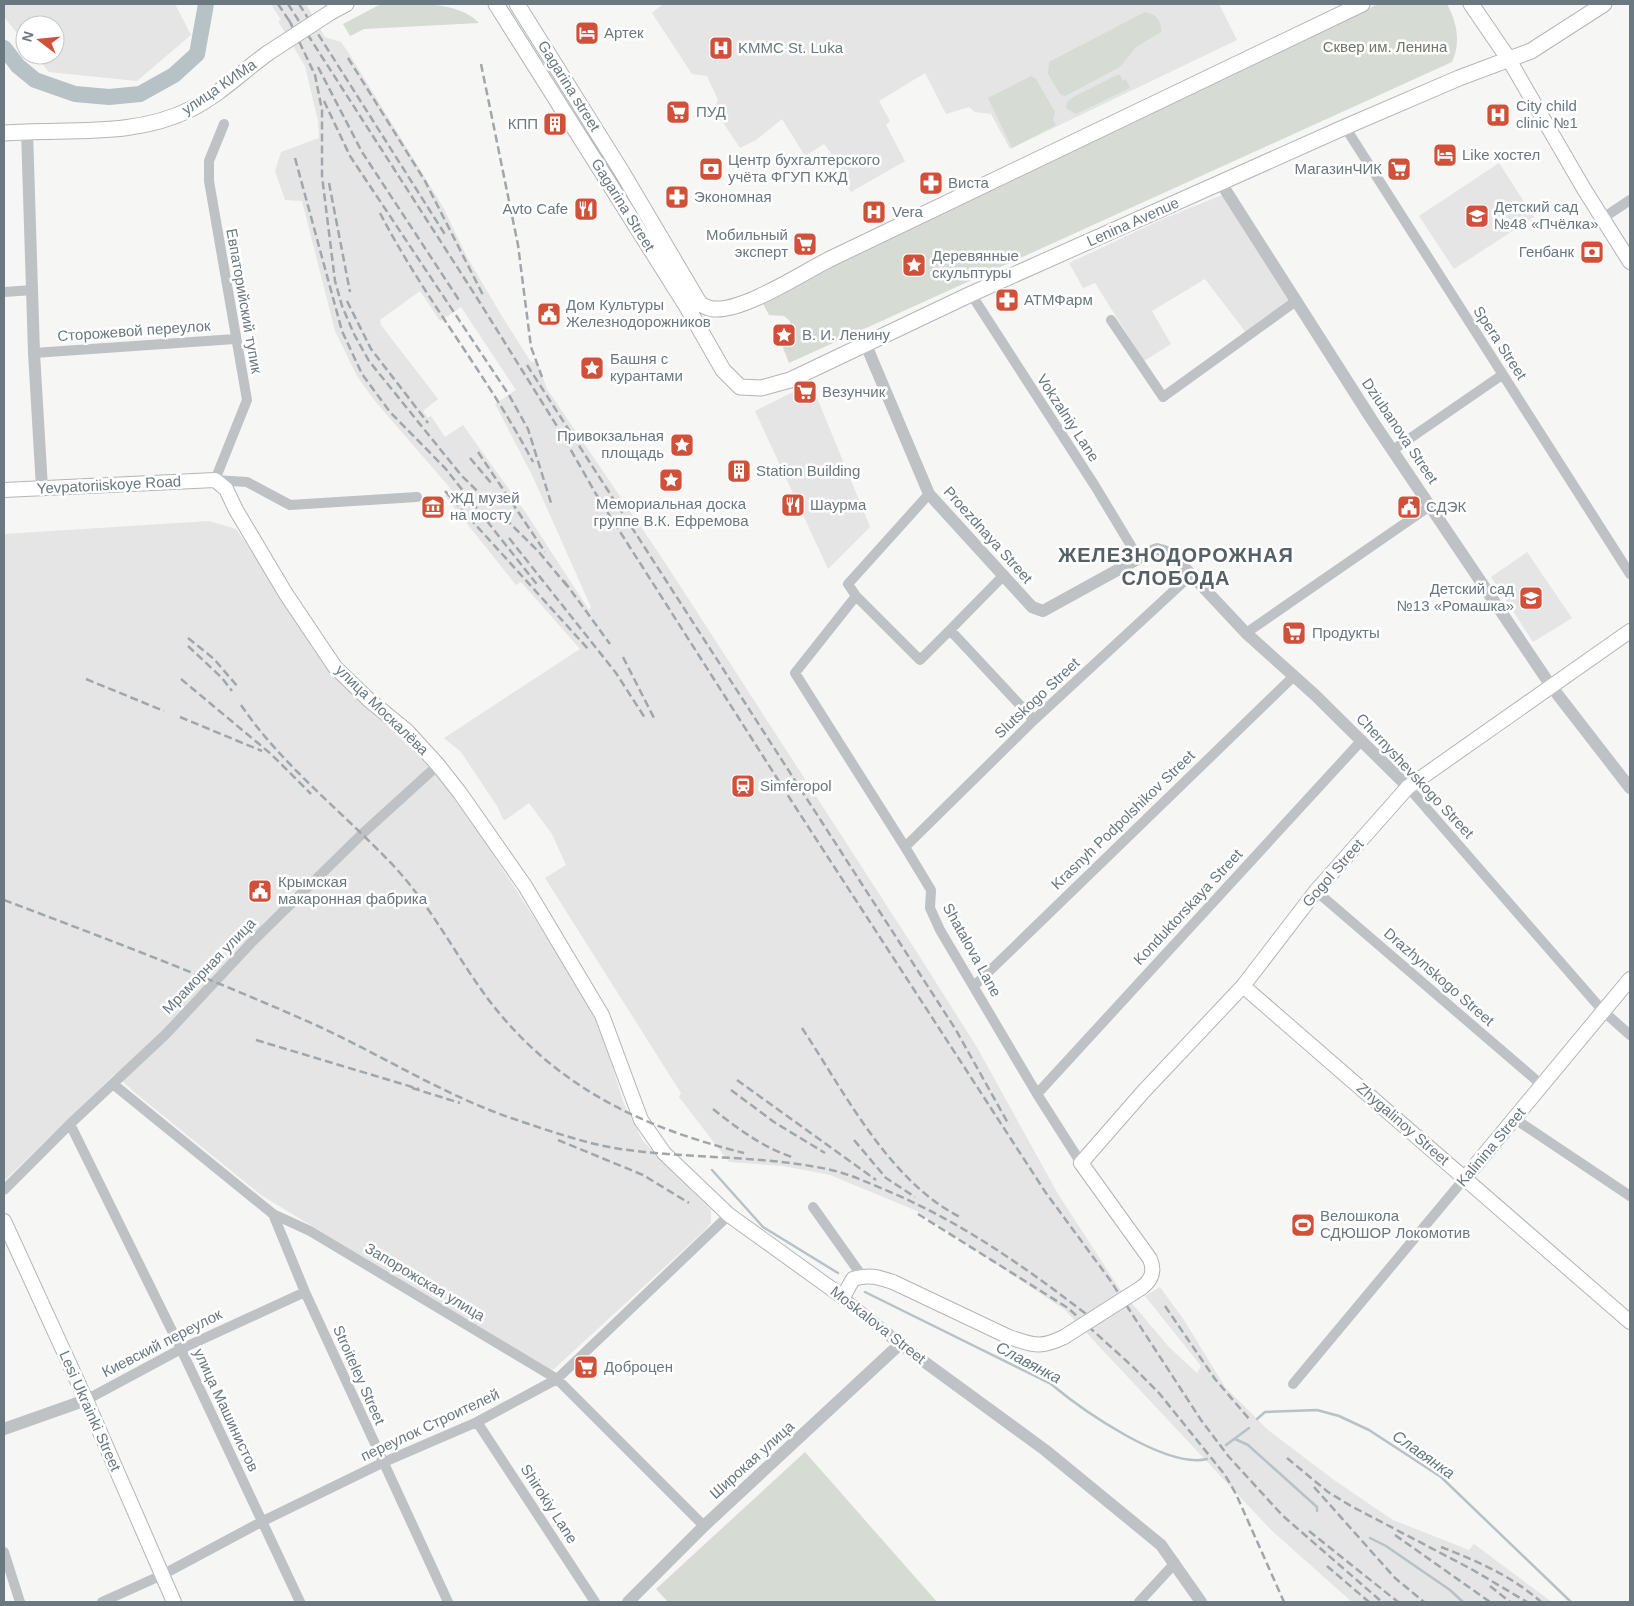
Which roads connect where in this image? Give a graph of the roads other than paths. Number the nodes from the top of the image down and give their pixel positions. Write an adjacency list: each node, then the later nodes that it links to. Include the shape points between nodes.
1 (346, 4): 11 (main road, улица КИМа, bridge, via 268,53 199,104 169,118 144,125 104,129)
2 (517, 4): 7 (main road, Gagarina street)
3 (1362, 4): 7 (main road, Gagarina street, via 736,307 722,309 709,309 700,304)
4 (1470, 4): 8 (main road)
5 (1604, 4): 8 (main road, Lenina Avenue, via 1531,51)
6 (494, 5): 7 (main road); 26 (main road, Gagarina Street, via 689,311 723,370 740,387)
7 (526, 19)
8 (1508, 58): 10 (main road, Lenina Avenue); 15 (main road)
9 (224, 124): 22 (street, Евпаторийский тупик, via 209,161 209,181)
10 (1345, 127): 13 (main road, Lenina Avenue); 25 (street, Spera Street)
11 (27, 131): 12 (main road, улица КИМа); 17 (street)
12 (4, 133)
13 (1221, 183): 19 (main road, Lenina Avenue); 20 (street, Dziubanova Street)
14 (1630, 200): 15 (street)
15 (1602, 218): 16 (main road)
16 (1630, 262)
17 (33, 290): 18 (street); 24 (street)
18 (4, 292)
19 (971, 294): 23 (main road, Lenina Avenue); 35 (street, Vokzalniy Lane)
20 (1296, 301): 21 (street, via 1162,397); 27 (street, Dziubanova Street)
21 (1111, 320)
22 (235, 338): 24 (street, Сторожевой переулок); 28 (street, Евпаторийский тупик, via 247,400)
23 (866, 345): 26 (main road, Lenina Avenue, via 790,380); 31 (street, Proezdnaya Street)
24 (34, 353): 29 (street)
25 (1502, 374): 27 (street); 37 (street, Spera Street)
26 (761, 388)
27 (1393, 450): 33 (street, Dziubanova Street)
28 (215, 480): 29 (main road, Yevpatoriiskoye Road); 32 (street, via 247,482 290,505); 47 (main road, улица Москалёва, via 226,489 286,594 335,667 407,731)
29 (42, 488): 30 (main road, Yevpatoriiskoye Road)
30 (4, 490)
31 (929, 494): 38 (street, Proezdnaya Street); 39 (street, via 848,584)
32 (417, 497)
33 (1430, 506): 42 (street); 44 (street, Dziubanova Street)
34 (1165, 550): 35 (street, Proezdnaya Street, via 1157,549); 36 (street, Chernyshevskogo Street)
35 (1139, 559): 38 (street, Proezdnaya Street, via 1043,611 1032,607)
36 (1192, 574): 42 (street, Chernyshevskogo Street); 45 (street, Slutskogo Street)
37 (1630, 574)
38 (1004, 575): 40 (street)
39 (856, 596): 40 (street, via 920,660); 50 (street, Shatalova Lane, via 794,673)
40 (950, 630): 45 (street)
41 (1630, 631): 44 (main road, Gogol Street)
42 (1246, 633): 43 (street, Chernyshevskogo Street)
43 (1294, 676): 46 (street, Chernyshevskogo Street); 53 (street, Krasnyh Podpolshikov Street)
44 (1551, 686): 48 (main road, Gogol Street); 49 (street, Dziubanova Street)
45 (1034, 720): 50 (street, Slutskogo Street)
46 (1362, 740): 48 (street, Chernyshevskogo Street); 59 (street, Konduktorskaya Street)
47 (438, 765): 57 (street, Мраморная улица, via 351,844); 68 (main road, Moskalova Street, via 525,886 602,1015 641,1120 664,1153)
48 (1408, 787): 51 (main road, Gogol Street); 55 (street, Chernyshevskogo Street)
49 (1630, 788)
50 (906, 847): 53 (street, Shatalova Lane, via 931,890 930,908 940,930)
51 (1316, 891): 54 (main road, Gogol Street); 58 (street, Drazhynskogo Street)
52 (1630, 979): 55 (main road, Kalinina Street)
53 (974, 986): 59 (street, Shatalova Lane)
54 (1243, 986): 62 (main road, Gogol Street); 63 (main road, Zhygalinoy Street)
55 (1603, 1011): 56 (street, Chernyshevskogo Street); 58 (main road, Kalinina Street)
56 (1630, 1035)
57 (113, 1084): 61 (street, Мраморная улица); 67 (street, Запорожская улица)
58 (1543, 1086): 60 (main road, Kalinina Street)
59 (1037, 1094): 62 (street, Shatalova Lane)
60 (1514, 1119): 63 (main road, Kalinina Street); 65 (street)
61 (70, 1124): 64 (street, Мраморная улица); 75 (street, улица Машинистов)
62 (1081, 1163): 70 (main road, bridge, via 1150,1259 1152,1274 1147,1284 1064,1337 1046,1346 1026,1342 893,1282)
63 (1464, 1179): 73 (main road, Zhygalinoy Street); 77 (street, Kalinina Street)
64 (4, 1190)
65 (1630, 1196)
66 (813, 1207): 70 (street)
67 (273, 1214): 71 (street, Stroiteley Street); 76 (street, Запорожская улица, via 310,1231)
68 (729, 1215): 72 (main road, Moskalova Street); 76 (street, переулок Строителей)
69 (4, 1221): 78 (main road, Lesi Ukrainki Street)
70 (862, 1276): 72 (main road, via 854,1280)
71 (305, 1292): 75 (street, Киевский переулок); 81 (street, Stroiteley Street)
72 (843, 1297): 74 (street, Moskalova Street)
73 (1630, 1322)
74 (900, 1344): 83 (street, Широкая улица); 85 (street, Moskalova Street, via 1045,1450 1161,1545)
75 (181, 1349): 78 (street, Киевский переулок); 82 (street, улица Машинистов)
76 (557, 1379): 79 (street, переулок Строителей); 83 (street, Запорожская улица)
77 (1293, 1384)
78 (86, 1400): 80 (street, Киевский переулок); 86 (main road, Lesi Ukrainki Street)
79 (477, 1422): 81 (street, переулок Строителей); 92 (street, Shirokiy Lane)
80 (4, 1429)
81 (382, 1463): 82 (street, переулок Строителей); 91 (street, Stroiteley Street)
82 (262, 1521): 86 (street, переулок Строителей); 90 (street, улица Машинистов)
83 (704, 1526): 93 (street, Широкая улица)
84 (4, 1552): 87 (street)
85 (1175, 1563): 94 (street); 95 (street, Moskalova Street)
86 (162, 1575): 88 (street, переулок Строителей); 89 (main road, Lesi Ukrainki Street)
87 (20, 1602)
88 (102, 1602)
89 (174, 1602)
90 (300, 1602)
91 (448, 1602)
92 (595, 1602)
93 (628, 1602)
94 (1139, 1602)
95 (1201, 1602)

